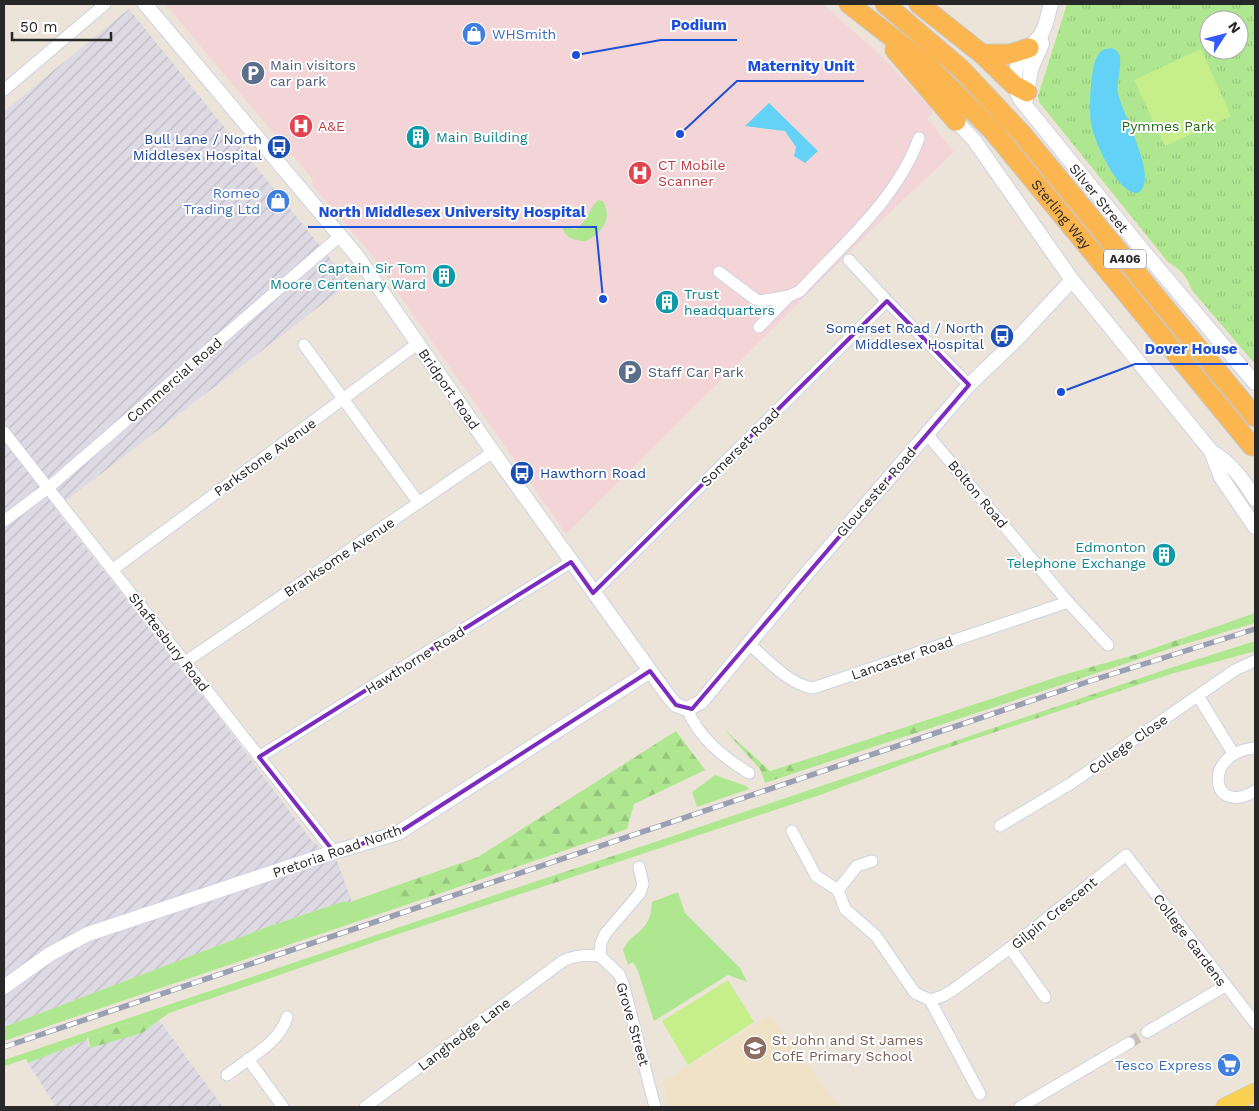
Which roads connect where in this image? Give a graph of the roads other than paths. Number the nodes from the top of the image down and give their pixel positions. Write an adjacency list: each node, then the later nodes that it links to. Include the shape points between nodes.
1 (105, 4): 9 (street)
2 (145, 4): 13 (street, Bridport Road)
3 (885, 4): 25 (highway, Sterling Way / A406, via 948,57 1022,134)
4 (919, 4): 8 (highway)
5 (1051, 4): 7 (street)
6 (852, 6): 11 (highway, A406); 28 (highway, Sterling Way / A406, via 924,62 1011,150)
7 (1035, 42): 8 (highway, via 1010,54); 10 (street, via 1014,72)
8 (982, 54): 10 (highway)
9 (4, 90)
10 (1022, 93): 22 (street, Silver Street, via 1035,119)
11 (956, 121): 16 (street, Sterling Way, via 979,147)
12 (920, 138): 17 (street, via 894,189 800,291)
13 (340, 236): 20 (street, Bridport Road, via 379,285); 31 (street, Commercial Road)
14 (849, 260): 18 (street)
15 (719, 272): 17 (street, via 760,301)
16 (1072, 280): 23 (street, Gloucester Road); 29 (street, Sterling Way)
17 (790, 296): 19 (street)
18 (887, 300): 23 (street); 38 (street, Somerset Road)
19 (759, 327)
20 (417, 344): 24 (street, Parkstone Avenue); 30 (street, Bridport Road)
21 (304, 345): 24 (street)
22 (1255, 383)
23 (968, 385): 27 (street, Gloucester Road)
24 (343, 399): 33 (street); 37 (street, Parkstone Avenue)
25 (1255, 417)
26 (4, 432): 31 (street, Shaftesbury Road)
27 (926, 433): 39 (street, Bolton Road); 40 (street, Gloucester Road)
28 (1252, 446)
29 (1212, 451): 32 (street, Sterling Way, via 1228,461); 35 (street, Sterling Way, via 1221,477)
30 (493, 452): 33 (street, Branksome Avenue); 36 (street, Bridport Road)
31 (48, 488): 34 (street, Commercial Road); 37 (street, Shaftesbury Road)
32 (1255, 498)
33 (418, 502): 43 (street, Branksome Avenue)
34 (4, 521)
35 (1254, 521)
36 (571, 562): 38 (street, Bridport Road); 49 (street, Hawthorne Road)
37 (112, 570): 43 (street, Shaftesbury Road)
38 (593, 593): 44 (street, Bridport Road)
39 (1068, 602): 40 (street, Lancaster Road, via 813,688 793,680); 41 (street, Bolton Road)
40 (748, 644): 46 (street, Gloucester Road, via 701,702)
41 (1108, 645)
42 (1255, 661): 45 (street, College Close, via 1235,670)
43 (185, 662): 49 (street, Shaftesbury Road)
44 (650, 671): 46 (street, Bridport Road, via 676,705); 54 (street, Pretoria Road North, via 398,833)
45 (1198, 696): 48 (street); 52 (street, College Close, via 1070,784)
46 (687, 709): 50 (street, Bridport Road, via 700,733)
47 (1255, 748): 48 (street)
48 (1233, 753): 51 (street, via 1219,772 1217,785 1233,797)
49 (259, 757): 54 (street, Shaftesbury Road)
50 (749, 773)
51 (1255, 791)
52 (1000, 826)
53 (792, 831): 58 (street, via 816,876)
54 (334, 852): 62 (street, Pretoria Road North, via 88,934 50,954)
55 (1126, 855): 59 (street, Gilpin Crescent); 61 (street, College Gardens)
56 (872, 861): 58 (street, via 857,866)
57 (639, 867): 60 (street, via 643,884 640,893 605,934)
58 (838, 890): 64 (street, via 845,908 876,936 915,993)
59 (1010, 948): 63 (street); 64 (street, Gilpin Crescent, via 943,996)
60 (600, 956): 74 (street, Langhedge Lane, via 574,956 563,961); 75 (street, Grove Street, via 619,974 623,983)
61 (1225, 986): 66 (street, College Gardens); 67 (street)
62 (4, 988)
63 (1045, 997)
64 (930, 1000): 72 (street)
65 (287, 1017): 69 (street, via 284,1029)
66 (1255, 1023)
67 (1147, 1032)
68 (1129, 1043): 76 (street)
69 (248, 1059): 70 (street); 73 (street)
70 (227, 1075)
71 (1255, 1092): 77 (main road)
72 (980, 1094)
73 (283, 1107)
74 (365, 1107)
75 (655, 1107)
76 (1020, 1107)
77 (1225, 1107)

